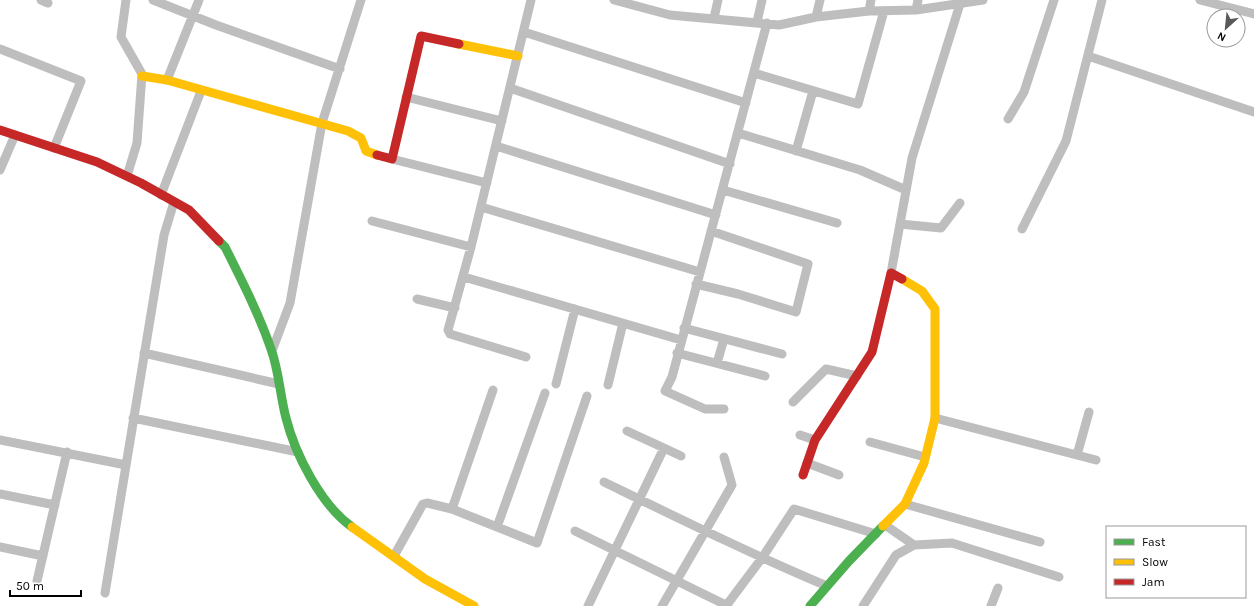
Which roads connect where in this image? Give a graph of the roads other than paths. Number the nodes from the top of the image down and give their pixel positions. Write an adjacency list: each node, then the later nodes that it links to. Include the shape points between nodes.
1 (126, 0): 31 (street, via 121,37)
2 (153, 0): 21 (street)
3 (200, 0): 21 (street)
4 (361, 0): 29 (street)
5 (531, 0): 25 (street)
6 (614, 0): 23 (street, via 670,15)
7 (718, 0): 23 (street)
8 (762, 0): 24 (street)
9 (820, 0): 22 (street)
10 (871, 0): 18 (street)
11 (918, 0): 17 (street)
12 (983, 0): 16 (street)
13 (1054, 0): 39 (street, via 1024,92)
14 (1102, 0): 28 (street)
15 (1200, 0): 20 (street)
16 (960, 4): 17 (street); 54 (street, via 912,158)
17 (916, 10): 19 (street)
18 (869, 11): 19 (street); 22 (street)
19 (884, 11): 35 (street, via 858,104)
20 (1254, 14)
21 (192, 15): 29 (street, via 216,26); 32 (street)
22 (816, 17): 24 (street, via 779,25)
23 (714, 18): 24 (street)
24 (762, 23): 30 (street)
25 (524, 32): 27 (street); 37 (street)
26 (0, 50): 46 (street, via 81,81)
27 (518, 56): 33 (street); 36 (street, via 420,36)
28 (1088, 56): 38 (street); 63 (street, via 1066,141)
29 (340, 69): 41 (street)
30 (754, 73): 35 (street); 37 (street)
31 (142, 76): 32 (street); 51 (street, via 137,143)
32 (167, 80): 34 (street)
33 (510, 88): 40 (street); 49 (street)
34 (201, 91): 41 (street); 55 (street)
35 (813, 91): 47 (street)
36 (406, 97): 40 (street); 48 (street)
37 (746, 103): 43 (street)
38 (1254, 112)
39 (1008, 119)
40 (502, 121): 45 (street)
41 (322, 123): 48 (street, via 361,138 366,151); 77 (street, via 290,303)
42 (0, 130): 44 (street)
43 (738, 133): 47 (street); 49 (street)
44 (15, 135): 46 (street); 50 (street)
45 (496, 146): 52 (street); 59 (street)
46 (54, 148): 51 (street, via 97,162)
47 (796, 151): 54 (street, via 860,170)
48 (392, 159): 52 (street)
49 (730, 164): 53 (street)
50 (0, 170)
51 (127, 176): 55 (street)
52 (487, 183): 58 (street)
53 (723, 190): 59 (street); 61 (street)
54 (906, 190): 62 (street)
55 (161, 195): 56 (street)
56 (174, 202): 77 (street, via 189,210 225,247 254,305); 78 (street, via 164,235)
57 (960, 204): 62 (street, via 941,228)
58 (481, 207): 65 (street); 66 (street)
59 (716, 215): 64 (street)
60 (372, 221): 65 (street)
61 (838, 223)
62 (900, 224): 67 (street)
63 (1022, 229)
64 (711, 231): 66 (street); 69 (street, via 808,264 796,312)
65 (471, 247): 68 (street)
66 (700, 272): 69 (street)
67 (891, 272): 84 (street, via 872,352); 95 (street, via 926,292 935,308)
68 (464, 277): 71 (street); 72 (street)
69 (696, 284): 74 (street)
70 (417, 299): 71 (street)
71 (455, 308): 81 (street, via 448,330 450,334)
72 (575, 309): 73 (street); 86 (street)
73 (623, 323): 76 (street); 87 (street)
74 (684, 328): 75 (street); 76 (street)
75 (724, 339): 80 (street); 82 (street)
76 (681, 340): 79 (street)
77 (272, 351): 85 (street)
78 (144, 353): 85 (street); 94 (street)
79 (677, 353): 82 (street); 92 (street, via 672,376 665,391 705,409)
80 (782, 354)
81 (526, 357)
82 (717, 363): 83 (street)
83 (765, 376)
84 (857, 376): 91 (street, via 826,370); 99 (street)
85 (279, 384): 103 (street, via 286,419)
86 (556, 384)
87 (608, 385)
88 (493, 390): 118 (street)
89 (545, 393): 120 (street)
90 (586, 396): 120 (street, via 537,543)
91 (793, 402)
92 (724, 409)
93 (1089, 412): 104 (street)
94 (133, 418): 103 (street); 110 (street)
95 (934, 418): 104 (street); 107 (street)
96 (627, 431): 101 (street)
97 (800, 434): 99 (street)
98 (0, 440): 102 (street)
99 (815, 440): 109 (street)
100 (870, 442): 107 (street)
101 (664, 448): 105 (street); 115 (street)
102 (67, 452): 110 (street); 117 (street)
103 (298, 452): 129 (street, via 306,472 342,520)
104 (1077, 455): 108 (street)
105 (681, 456)
106 (724, 457): 121 (street, via 732,485)
107 (925, 457): 116 (street)
108 (1096, 460)
109 (807, 463): 111 (street); 112 (street)
110 (126, 465): 136 (street)
111 (803, 475)
112 (839, 475)
113 (604, 482): 115 (street)
114 (0, 494): 117 (street)
115 (638, 499): 121 (street); 127 (street)
116 (905, 504): 119 (street); 124 (street)
117 (54, 505): 128 (street)
118 (452, 509): 120 (street); 129 (street, via 427,502 423,504)
119 (886, 525): 123 (street); 125 (street)
120 (497, 527)
121 (706, 530): 130 (street); 133 (street)
122 (575, 531): 127 (street)
123 (876, 534): 130 (street, via 794,509); 134 (street)
124 (1040, 542)
125 (914, 545): 131 (street, via 952,543); 142 (street, via 896,555)
126 (0, 547): 128 (street)
127 (614, 552): 133 (street); 138 (street)
128 (43, 556): 132 (street)
129 (394, 556): 137 (street, via 425,579)
130 (762, 558): 134 (street); 140 (street)
131 (1059, 577)
132 (37, 581)
133 (676, 582): 139 (street); 140 (street)
134 (826, 586): 141 (street)
135 (998, 588): 143 (street)
136 (105, 592)
137 (474, 606)
138 (588, 606)
139 (662, 606)
140 (727, 606)
141 (810, 606)
142 (863, 606)
143 (991, 606)

